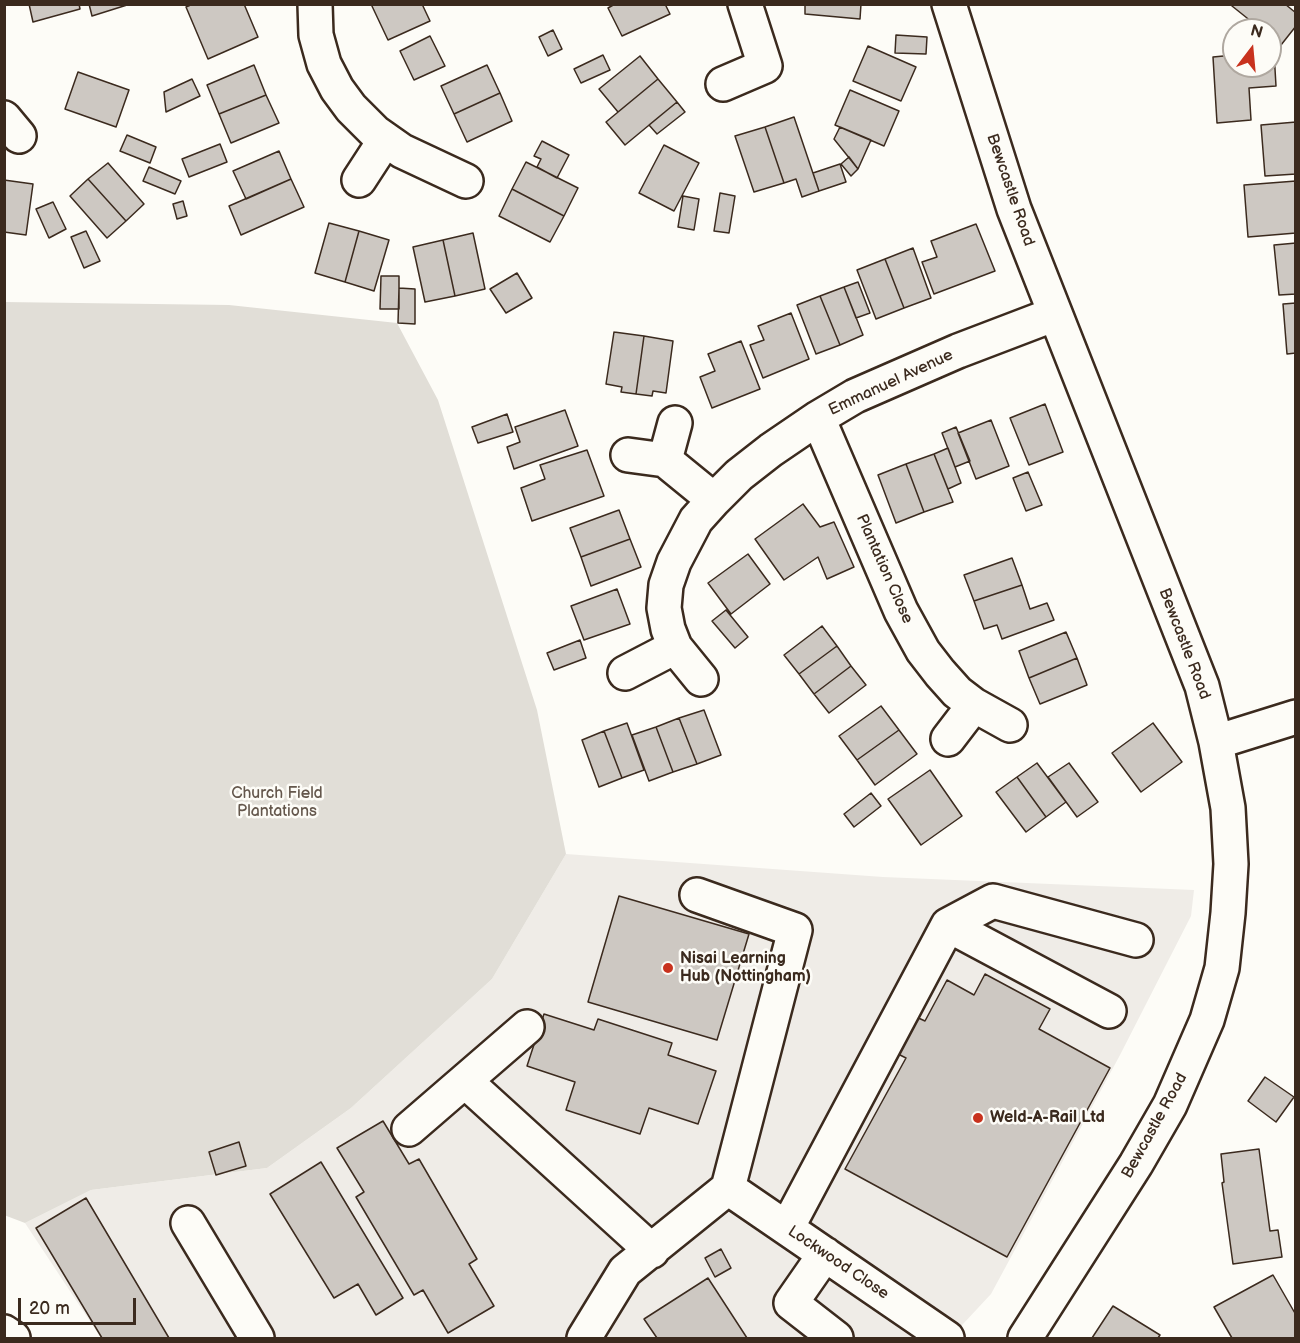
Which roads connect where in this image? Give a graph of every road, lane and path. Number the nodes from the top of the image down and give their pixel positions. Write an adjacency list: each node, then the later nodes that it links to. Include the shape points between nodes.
1 (315, 4): 5 (street, via 316,35 324,64 337,89 366,125)
2 (745, 4): 4 (street, via 765,66)
3 (950, 4): 8 (street, Bewcastle Road, via 1014,209)
4 (723, 84)
5 (385, 140): 6 (street); 7 (street)
6 (359, 180)
7 (466, 182)
8 (1055, 314): 9 (street, Emmanuel Avenue, via 855,396); 21 (street, Bewcastle Road, via 1202,686)
9 (818, 418): 13 (street, Emmanuel Avenue, via 739,475); 17 (street, Plantation Close, via 901,611 940,673)
10 (675, 423): 12 (street)
11 (628, 455): 12 (street)
12 (665, 460): 13 (street)
13 (714, 500): 14 (street, Emmanuel Avenue, via 696,520 666,585 664,608)
14 (675, 647): 15 (street); 16 (street, Emmanuel Avenue)
15 (625, 673)
16 (701, 679)
17 (974, 705): 19 (street, Plantation Close); 20 (street)
18 (1296, 717): 21 (street)
19 (1010, 725)
20 (948, 739)
21 (1216, 742): 40 (street, Bewcastle Road, via 1228,808 1231,864 1222,968 1206,1020 1187,1070 1159,1125)
22 (697, 895): 29 (street, via 795,930)
23 (948, 925): 24 (street, via 993,900); 25 (street); 31 (street)
24 (1136, 940)
25 (1109, 1011)
26 (527, 1027): 27 (street)
27 (465, 1081): 28 (street); 33 (street)
28 (409, 1130)
29 (728, 1188): 31 (street, Lockwood Close); 33 (street)
30 (188, 1223): 36 (street)
31 (787, 1228): 32 (street, Lockwood Close)
32 (825, 1254): 38 (street, via 791,1303); 39 (street, Lockwood Close)
33 (644, 1257): 37 (street, via 625,1271)
34 (4, 1332): 35 (street)
35 (13, 1338)
36 (257, 1338)
37 (584, 1338)
38 (836, 1338)
39 (948, 1338)
40 (1024, 1338)

